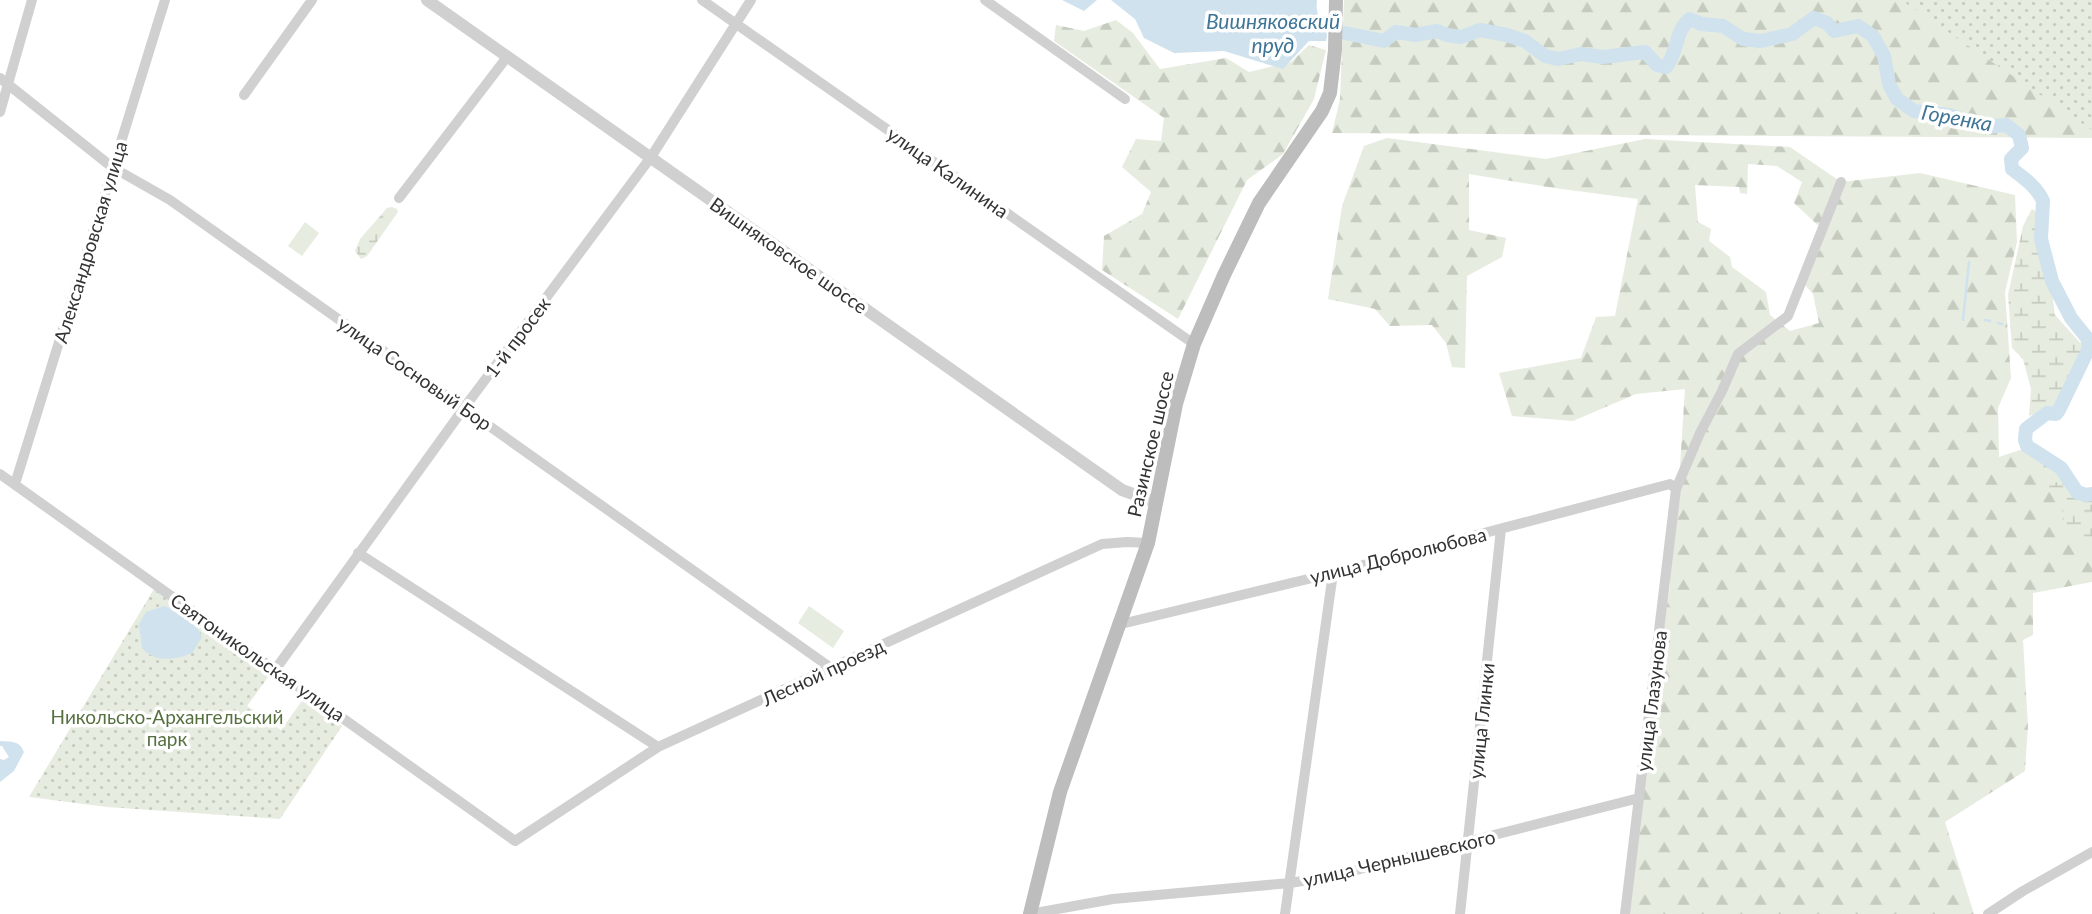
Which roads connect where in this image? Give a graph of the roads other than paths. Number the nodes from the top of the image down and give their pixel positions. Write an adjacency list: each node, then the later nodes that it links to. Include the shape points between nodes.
1 (32, 0): 11 (street)
2 (165, 0): 16 (street, Александровская улица)
3 (312, 0): 12 (street)
4 (427, 0): 10 (street, Вишняковское шоссе)
5 (702, 0): 9 (street, улица Калинина)
6 (751, 0): 9 (street, 1-й просек)
7 (985, 0): 13 (street)
8 (1336, 0): 19 (main road, Разинское шоссе, via 1330,93 1259,203)
9 (736, 23): 15 (street, 1-й просек); 19 (street, улица Калинина)
10 (507, 57): 15 (street, Вишняковское шоссе); 18 (street)
11 (4, 81): 14 (street); 16 (street, улица Сосновый Бор)
12 (244, 95)
13 (1125, 99)
14 (0, 112)
15 (651, 158): 20 (street, 1-й просек); 24 (street, Вишняковское шоссе, via 1122,490)
16 (112, 167): 20 (street, улица Сосновый Бор, via 170,200); 22 (street, Александровская улица)
17 (1841, 182): 23 (street, улица Глазунова, via 1788,316 1738,354)
18 (399, 198)
19 (1194, 344): 24 (main road, Разинское шоссе, via 1175,404)
20 (464, 408): 27 (street, 1-й просек); 30 (street, улица Сосновый Бор)
21 (0, 474): 22 (street, Святоникольская улица)
22 (15, 484): 31 (street, Святоникольская улица)
23 (1676, 489): 25 (street, улица Добролюбова, via 1670,484); 33 (street, улица Глазунова)
24 (1156, 502): 26 (main road, Разинское шоссе)
25 (1502, 529): 28 (street, улица Добролюбова); 35 (street, улица Глинки)
26 (1148, 542): 29 (main road, Разинское шоссе); 30 (street, Лесной проезд, via 1102,544)
27 (358, 553): 31 (street, 1-й просек); 32 (street)
28 (1333, 573): 29 (street, улица Добролюбова); 37 (street)
29 (1117, 625): 38 (main road, Разинское шоссе, via 1060,792)
30 (831, 668): 32 (street, Лесной проезд)
31 (275, 670): 34 (street, Святоникольская улица)
32 (658, 747): 34 (street, Лесной проезд)
33 (1639, 798): 35 (street, улица Чернышевского); 41 (street, улица Глазунова)
34 (515, 841)
35 (1468, 842): 37 (street, улица Чернышевского); 40 (street, улица Глинки)
36 (2092, 852): 42 (street)
37 (1290, 883): 38 (street, улица Чернышевского, via 1113,900); 39 (street)
38 (1030, 914)
39 (1285, 914)
40 (1460, 914)
41 (1625, 914)
42 (1988, 914)

